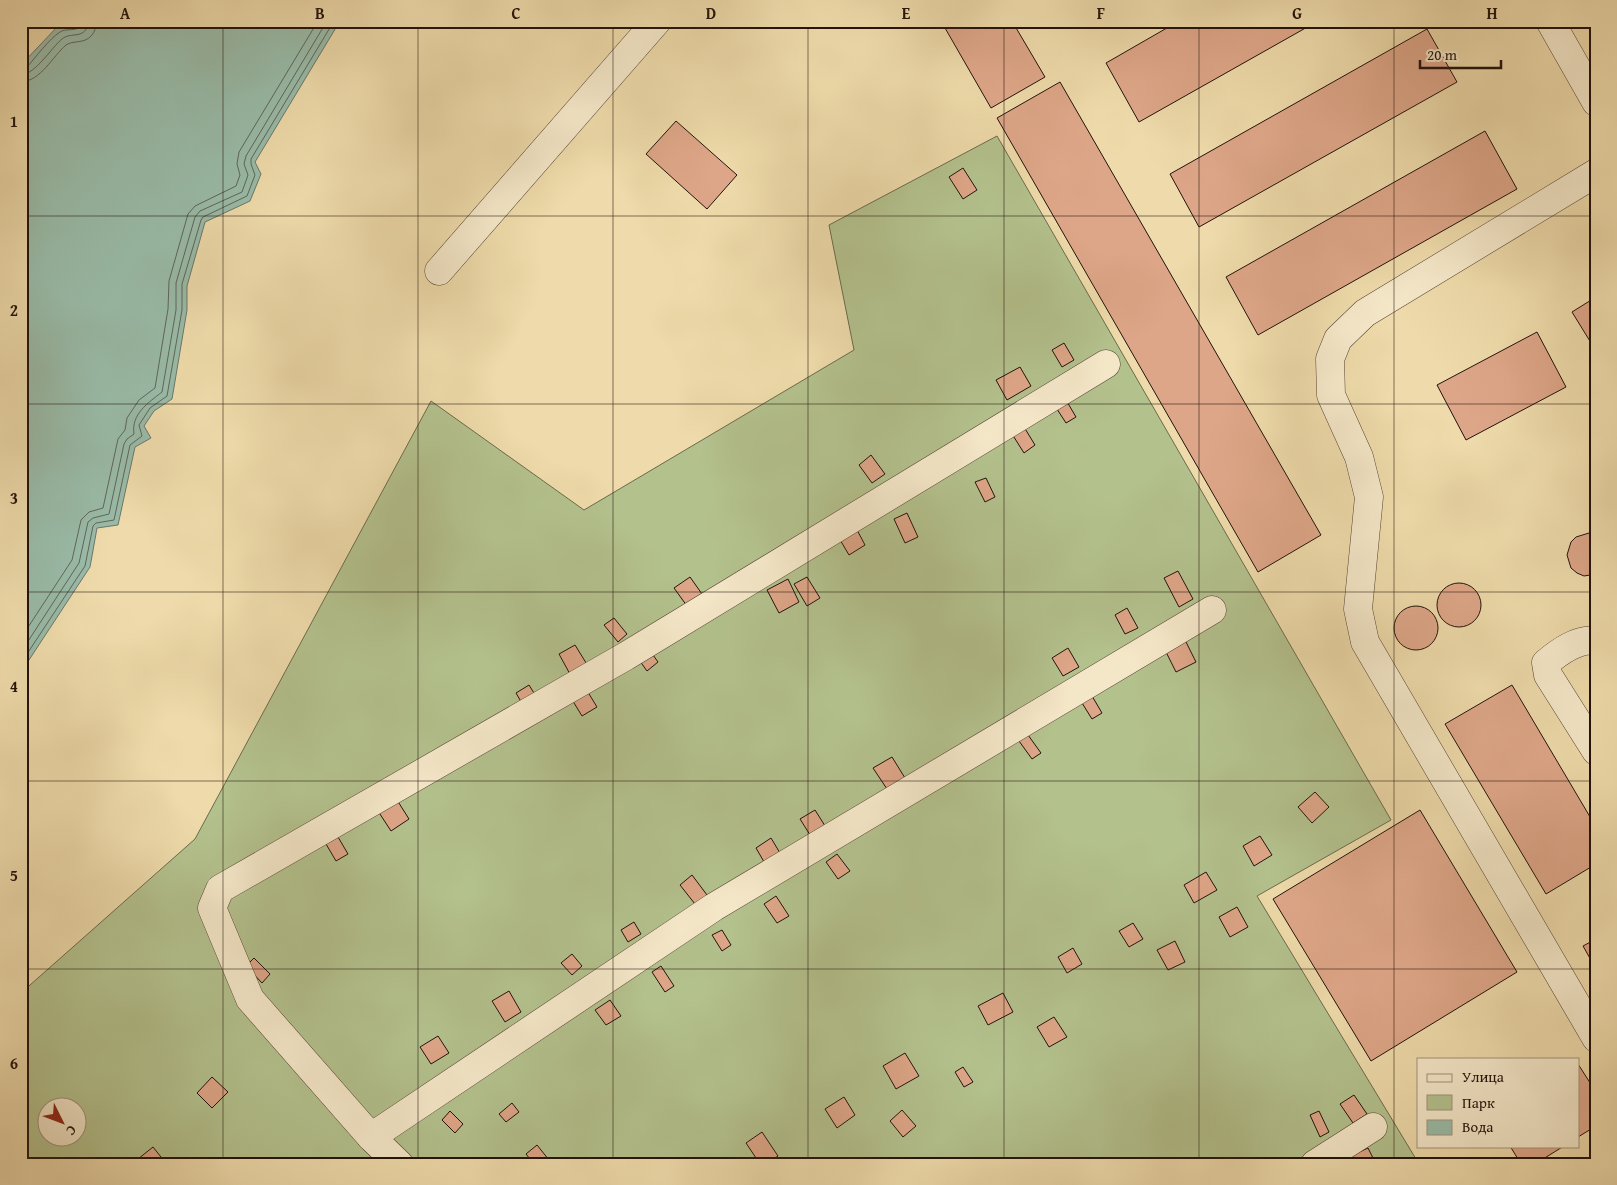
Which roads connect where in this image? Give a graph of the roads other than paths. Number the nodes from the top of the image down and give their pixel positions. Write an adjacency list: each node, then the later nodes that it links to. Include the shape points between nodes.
1 (657, 21): 5 (lane)
2 (1550, 21): 3 (lane)
3 (1596, 102)
4 (1596, 173): 10 (lane, via 1365,314 1338,339 1330,359 1332,395 1359,457 1368,497 1358,609 1365,642)
5 (439, 271)
6 (1106, 364): 12 (lane, via 626,656 220,889 212,908 250,999)
7 (1212, 610): 12 (lane, via 714,907)
8 (1596, 641): 9 (lane, via 1589,640 1561,650 1546,663 1548,675)
9 (1596, 751)
10 (1596, 1038)
11 (1374, 1127): 14 (lane)
12 (371, 1137): 13 (lane)
13 (400, 1164)
14 (1315, 1164)

